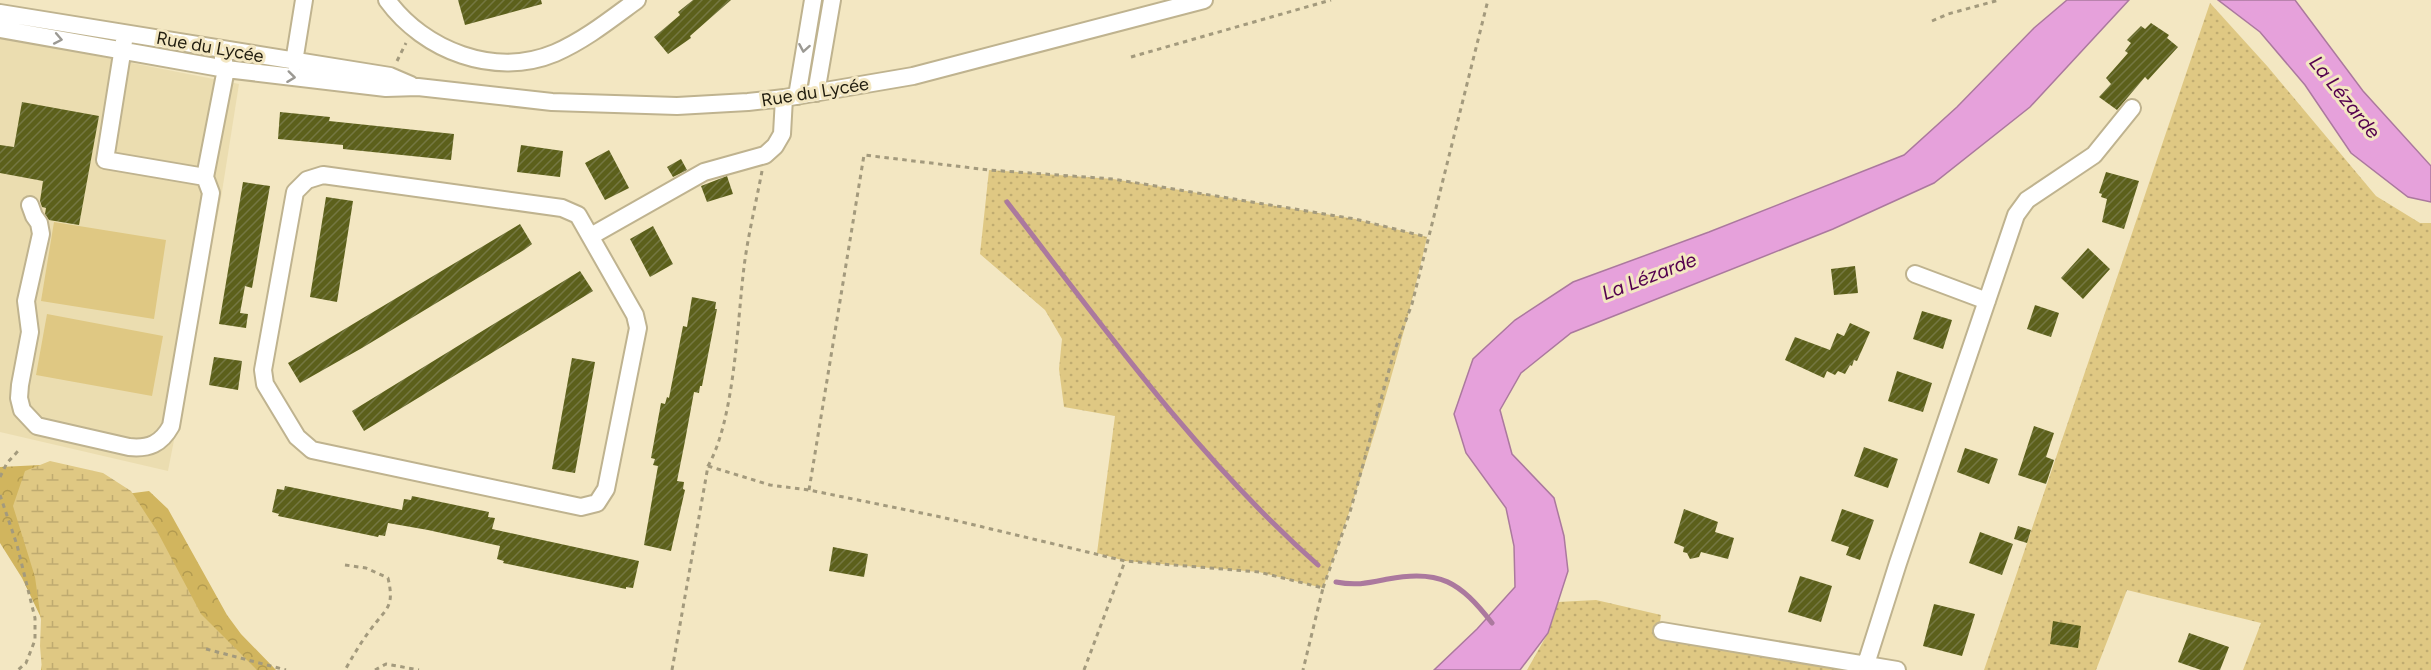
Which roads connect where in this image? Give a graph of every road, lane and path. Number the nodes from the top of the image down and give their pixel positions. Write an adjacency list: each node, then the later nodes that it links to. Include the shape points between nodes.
1 (304, 0): 18 (street)
2 (387, 0): 13 (street)
3 (637, 0): 13 (street, via 573,45 534,59 486,61 459,54)
4 (813, 0): 23 (street, one-way to 23)
5 (832, 0): 22 (street)
6 (1204, 0): 22 (street, Rue du Lycée, via 913,76)
7 (1331, 0): 17 (path)
8 (1488, 0): 29 (path)
9 (1999, 0): 11 (path)
10 (0, 13): 14 (street, Rue du Lycée)
11 (1932, 21)
12 (0, 28): 16 (street, Rue du Lycée, one-way to 16)
13 (413, 30): 20 (path)
14 (125, 33): 15 (street, Rue du Lycée); 16 (street)
15 (220, 49): 18 (street, Rue du Lycée); 19 (street)
16 (122, 51): 19 (street, Rue du Lycée); 26 (street, via 105,160)
17 (1131, 57)
18 (295, 62): 20 (street, Rue du Lycée)
19 (226, 69): 21 (street, Rue du Lycée, one-way to 21, via 387,88); 26 (street)
20 (390, 76): 21 (street, Rue du Lycée)
21 (418, 87): 23 (street, Rue du Lycée, via 552,102 633,105 677,106)
22 (816, 93): 23 (street, Rue du Lycée)
23 (790, 97): 25 (street, via 782,134)
24 (2132, 108): 31 (street, via 2094,155 2027,200 2016,215)
25 (765, 155): 28 (street, via 704,172); 33 (path, via 745,263 731,379 718,448)
26 (205, 177): 27 (street, via 211,193 171,426 156,444 145,448 37,426 22,410 20,385 30,332 26,301 41,234)
27 (30, 205)
28 (591, 236): 28 (street, via 635,315 638,328 606,489 597,503 581,507 312,450 297,437 265,384 263,370 295,192 308,180 323,176 562,208 578,215)
29 (1427, 237): 35 (path, via 1356,219 1113,179 864,155); 39 (path, via 1412,304 1394,352 1350,512)
30 (1915, 274): 31 (street)
31 (1987, 301): 42 (street)
32 (19, 450): 34 (path)
33 (708, 466): 35 (path, via 770,485); 48 (path)
34 (0, 477)
35 (809, 489): 37 (path)
36 (0, 495): 43 (path, via 36,618 35,640 26,663)
37 (1125, 561): 39 (path, via 1259,572); 49 (path)
38 (345, 565): 45 (path, via 366,568 388,578 392,593 386,613)
39 (1323, 588): 50 (path)
40 (1662, 631): 42 (street)
41 (206, 649): 44 (path)
42 (1866, 664): 51 (street)
43 (18, 670)
44 (286, 670)
45 (345, 670)
46 (375, 670): 47 (path, via 386,664)
47 (419, 670)
48 (672, 670)
49 (1084, 670)
50 (1303, 670)
51 (1897, 670)

